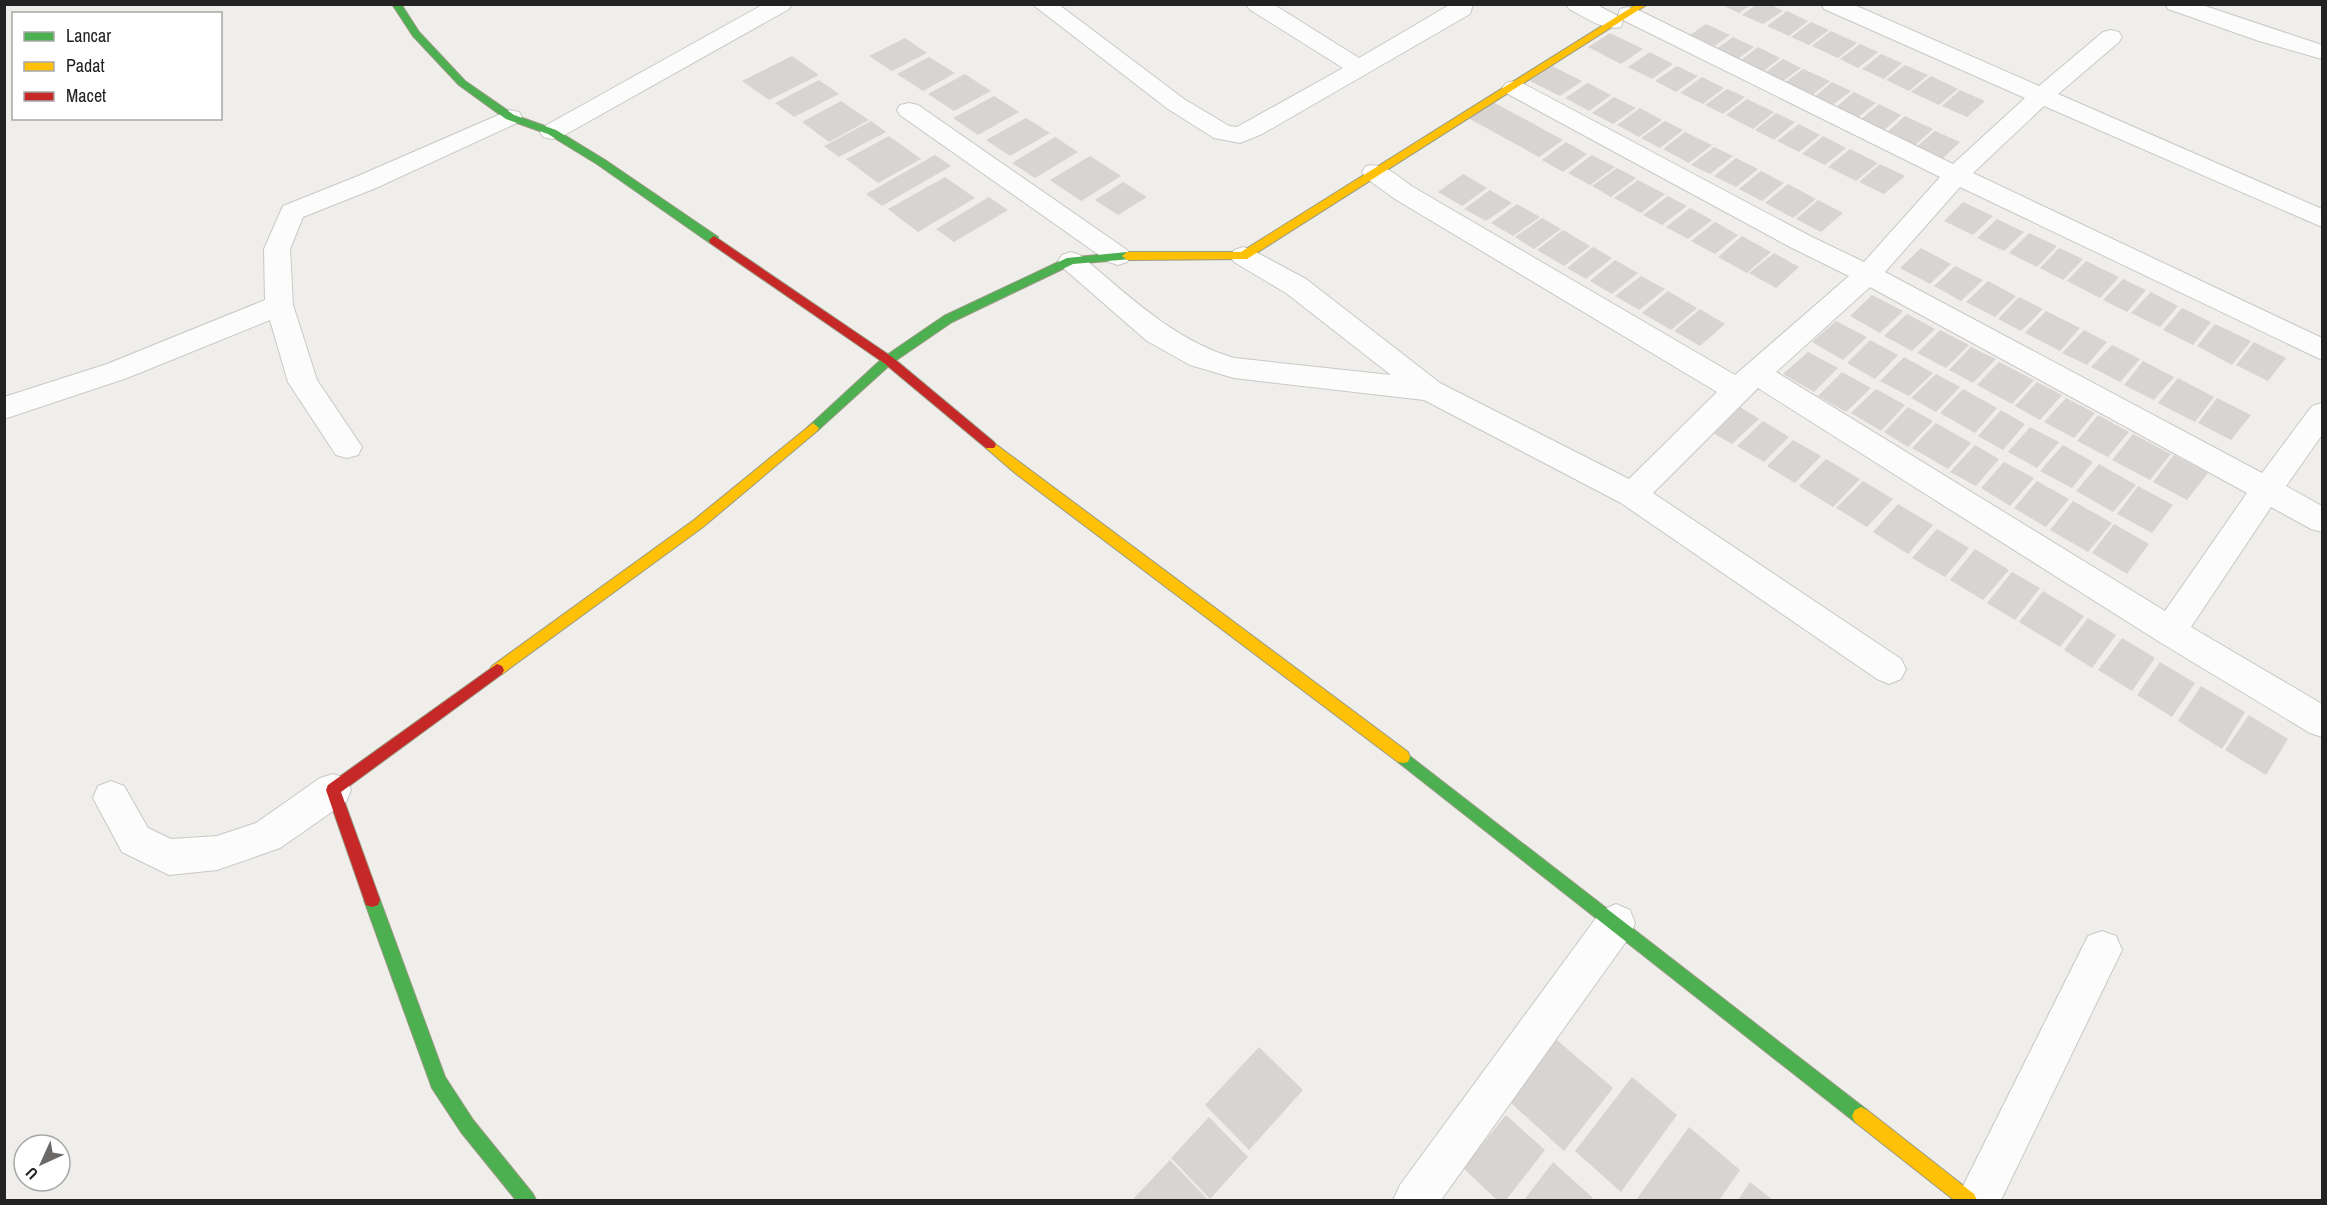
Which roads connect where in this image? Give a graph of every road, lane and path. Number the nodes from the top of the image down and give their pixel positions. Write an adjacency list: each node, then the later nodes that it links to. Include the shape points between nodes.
1 (396, 4): 16 (street, via 416,34 462,83)
2 (781, 4): 17 (street)
3 (1043, 4): 12 (street, via 1176,104 1231,136 1253,129)
4 (1257, 4): 12 (street)
5 (1462, 4): 12 (street, via 1462,9)
6 (1577, 4): 9 (street)
7 (1832, 4): 14 (street)
8 (2176, 4): 11 (street)
9 (1628, 13): 13 (street); 19 (street)
10 (2111, 38): 14 (street)
11 (2322, 52)
12 (1359, 68)
13 (1514, 88): 18 (street); 24 (street)
14 (2040, 97): 19 (street); 20 (street)
15 (909, 110): 21 (street)
16 (510, 117): 17 (street); 25 (street, via 367,183 292,212 277,249)
17 (552, 132): 27 (street)
18 (1375, 172): 22 (street); 28 (street, via 1404,193)
19 (1956, 175): 24 (street); 26 (street)
20 (2322, 219)
21 (1118, 256): 22 (street); 23 (street)
22 (1243, 256): 29 (street, via 1296,286)
23 (1071, 261): 27 (street, via 948,319); 29 (street, via 1157,334 1200,358 1234,368)
24 (1867, 275): 28 (street); 33 (street)
25 (279, 305): 30 (street, via 117,371); 32 (street, via 303,382)
26 (2322, 350)
27 (888, 360): 39 (street, via 765,472 714,512); 41 (street, via 1019,470 1398,753)
28 (1746, 382): 34 (street); 36 (street)
29 (1430, 390): 34 (street)
30 (4, 408)
31 (2322, 414): 33 (street)
32 (347, 447)
33 (2266, 490): 35 (street); 36 (street)
34 (1632, 495): 37 (street)
35 (2322, 519)
36 (2170, 632): 38 (street)
37 (1889, 669)
38 (2322, 722)
39 (333, 790): 40 (street, via 267,836 217,853 169,857 135,840); 43 (street, via 438,1082 467,1126)
40 (111, 798)
41 (1616, 923): 44 (street); 45 (street)
42 (2102, 950): 46 (street)
43 (527, 1200)
44 (1415, 1200)
45 (1968, 1200)
46 (1978, 1200)

